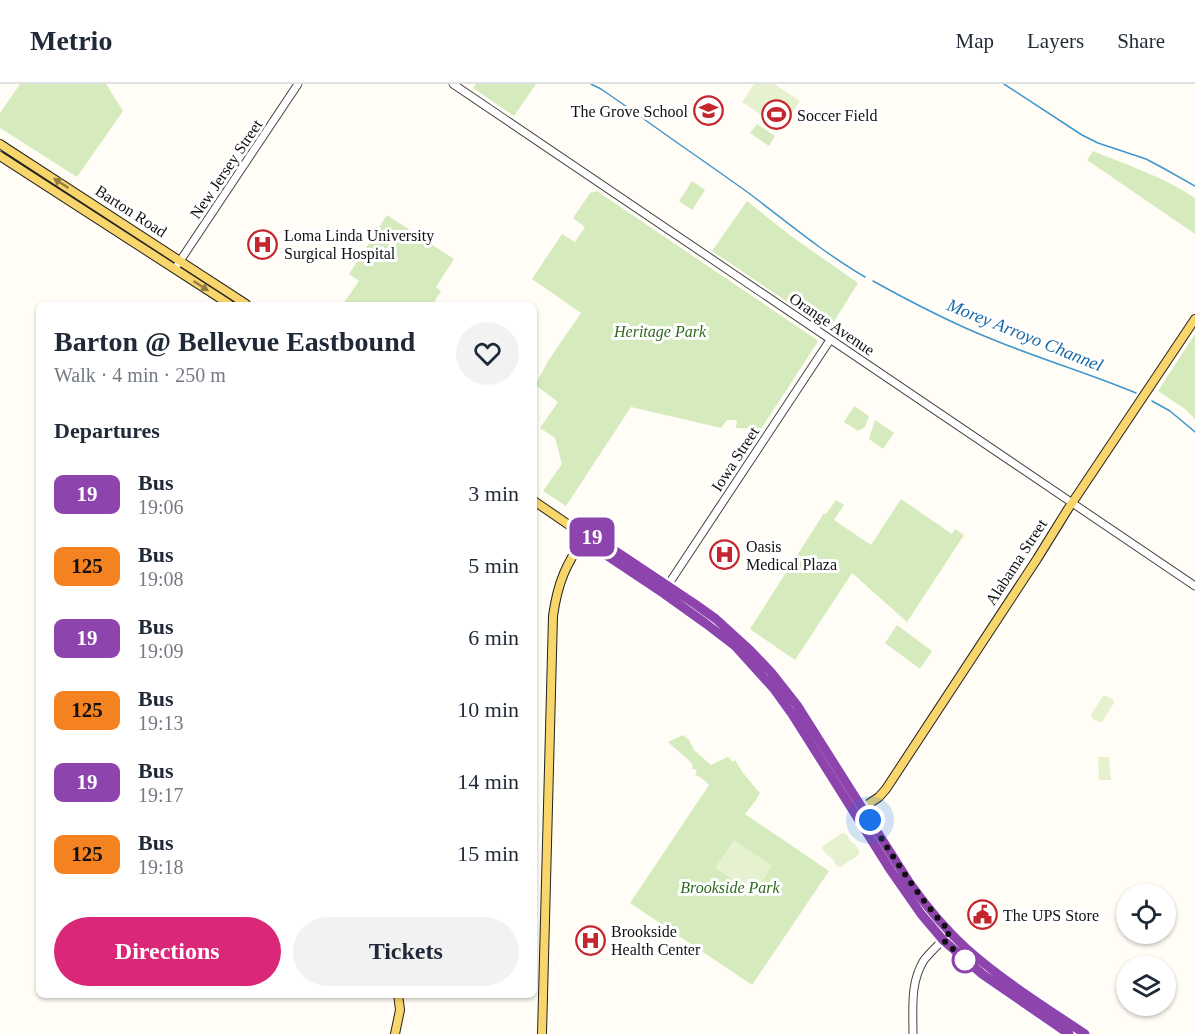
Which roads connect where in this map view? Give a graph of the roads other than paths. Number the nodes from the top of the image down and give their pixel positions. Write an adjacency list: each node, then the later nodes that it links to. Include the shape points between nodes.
1 (298, 84): 5 (street, New Jersey Street)
2 (453, 84): 10 (street, Orange Avenue)
3 (0, 144): 5 (main road, Barton Road, one-way to 3)
4 (0, 156): 6 (main road, Barton Road)
5 (180, 261): 6 (street, New Jersey Street); 8 (main road, Barton Road)
6 (174, 268): 7 (main road, Barton Road, one-way to 7)
7 (226, 302)
8 (243, 302)
9 (1195, 319): 12 (main road, Alabama Street)
10 (830, 340): 12 (street, Orange Avenue); 15 (street, Iowa Street)
11 (537, 503): 13 (main road)
12 (1072, 503): 14 (street, Orange Avenue); 16 (main road, Alabama Street, via 886,789)
13 (585, 536): 15 (main road, via 591,545); 21 (main road, via 560,580 553,616)
14 (1195, 586)
15 (666, 589): 16 (main road, via 716,619 747,652)
16 (859, 811): 17 (main road); 18 (main road, via 902,888)
17 (950, 932): 18 (street); 24 (main road, via 1005,980)
18 (943, 940): 22 (street, via 917,976); 23 (main road, via 982,974)
19 (398, 998): 20 (main road)
20 (395, 1034)
21 (542, 1034)
22 (913, 1034)
23 (1069, 1034)
24 (1085, 1034)

